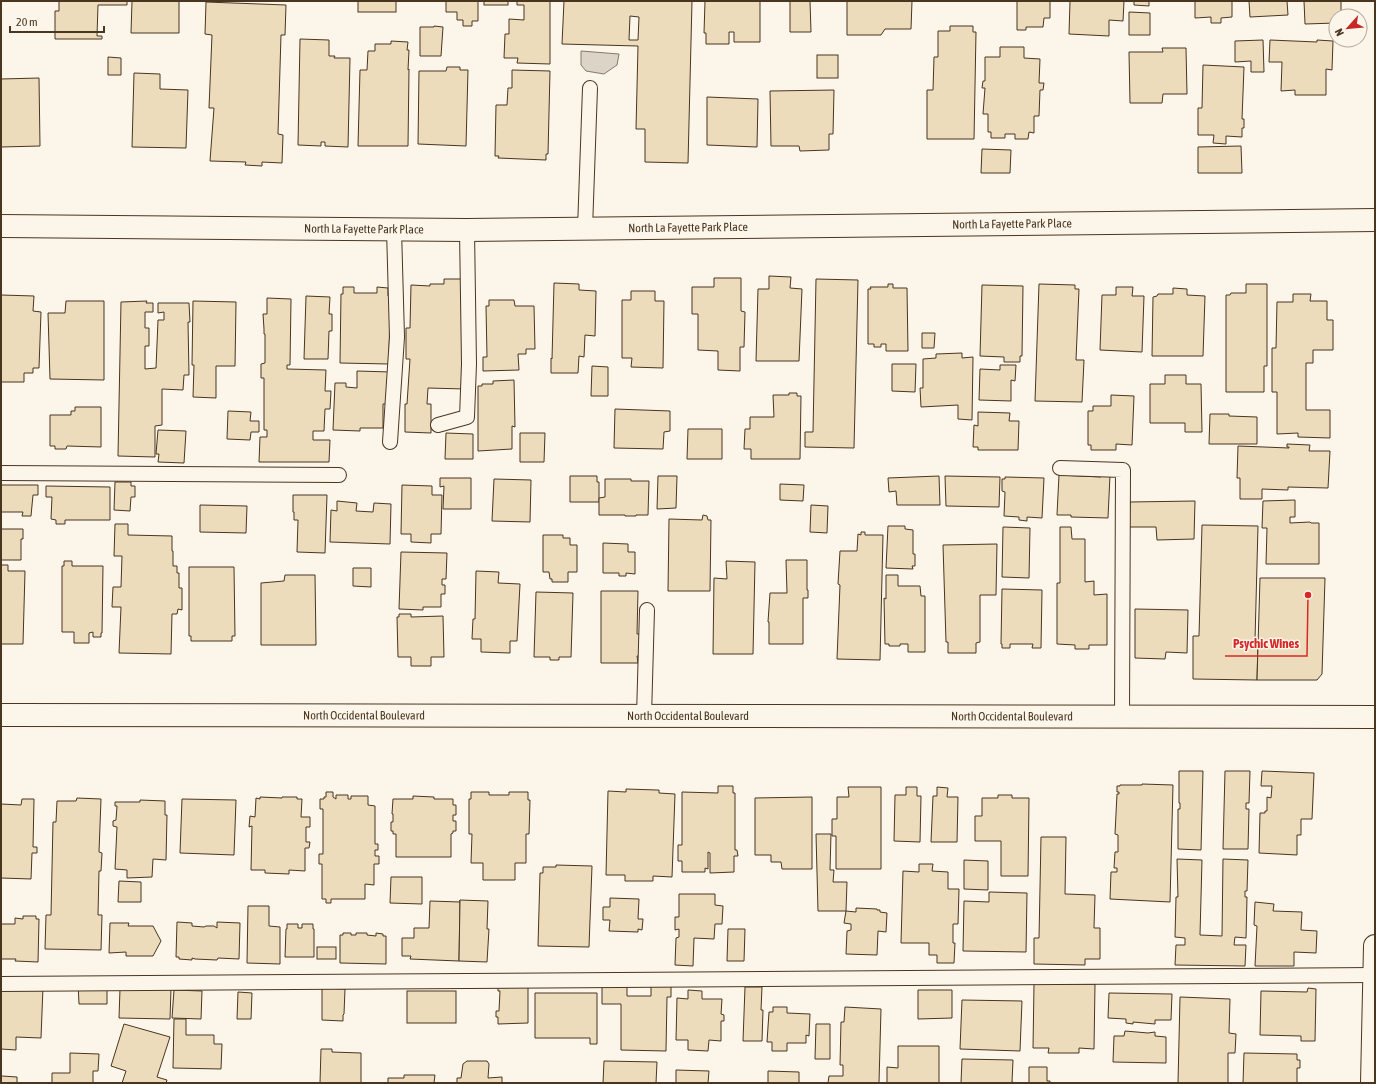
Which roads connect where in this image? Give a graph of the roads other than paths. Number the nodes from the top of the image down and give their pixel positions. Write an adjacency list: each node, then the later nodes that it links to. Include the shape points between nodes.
1 (590, 88): 5 (lane)
2 (1375, 220): 5 (street, North La Fayette Park Place)
3 (1, 226): 4 (street, North La Fayette Park Place)
4 (394, 229): 6 (street, North La Fayette Park Place); 8 (lane, via 397,337)
5 (585, 229): 6 (street, North La Fayette Park Place)
6 (467, 230): 7 (lane, via 467,417)
7 (438, 426)
8 (390, 442)
9 (1060, 468): 15 (lane, via 1123,470)
10 (1, 473): 11 (lane)
11 (340, 475)
12 (647, 610): 14 (lane)
13 (1, 715): 14 (street, North Occidental Boulevard)
14 (644, 716): 15 (street, North Occidental Boulevard)
15 (1122, 717): 16 (street, North Occidental Boulevard)
16 (1375, 717)
17 (1375, 946): 18 (street)
18 (1374, 976): 19 (lane); 20 (street)
19 (1, 984)
20 (1372, 1083)

